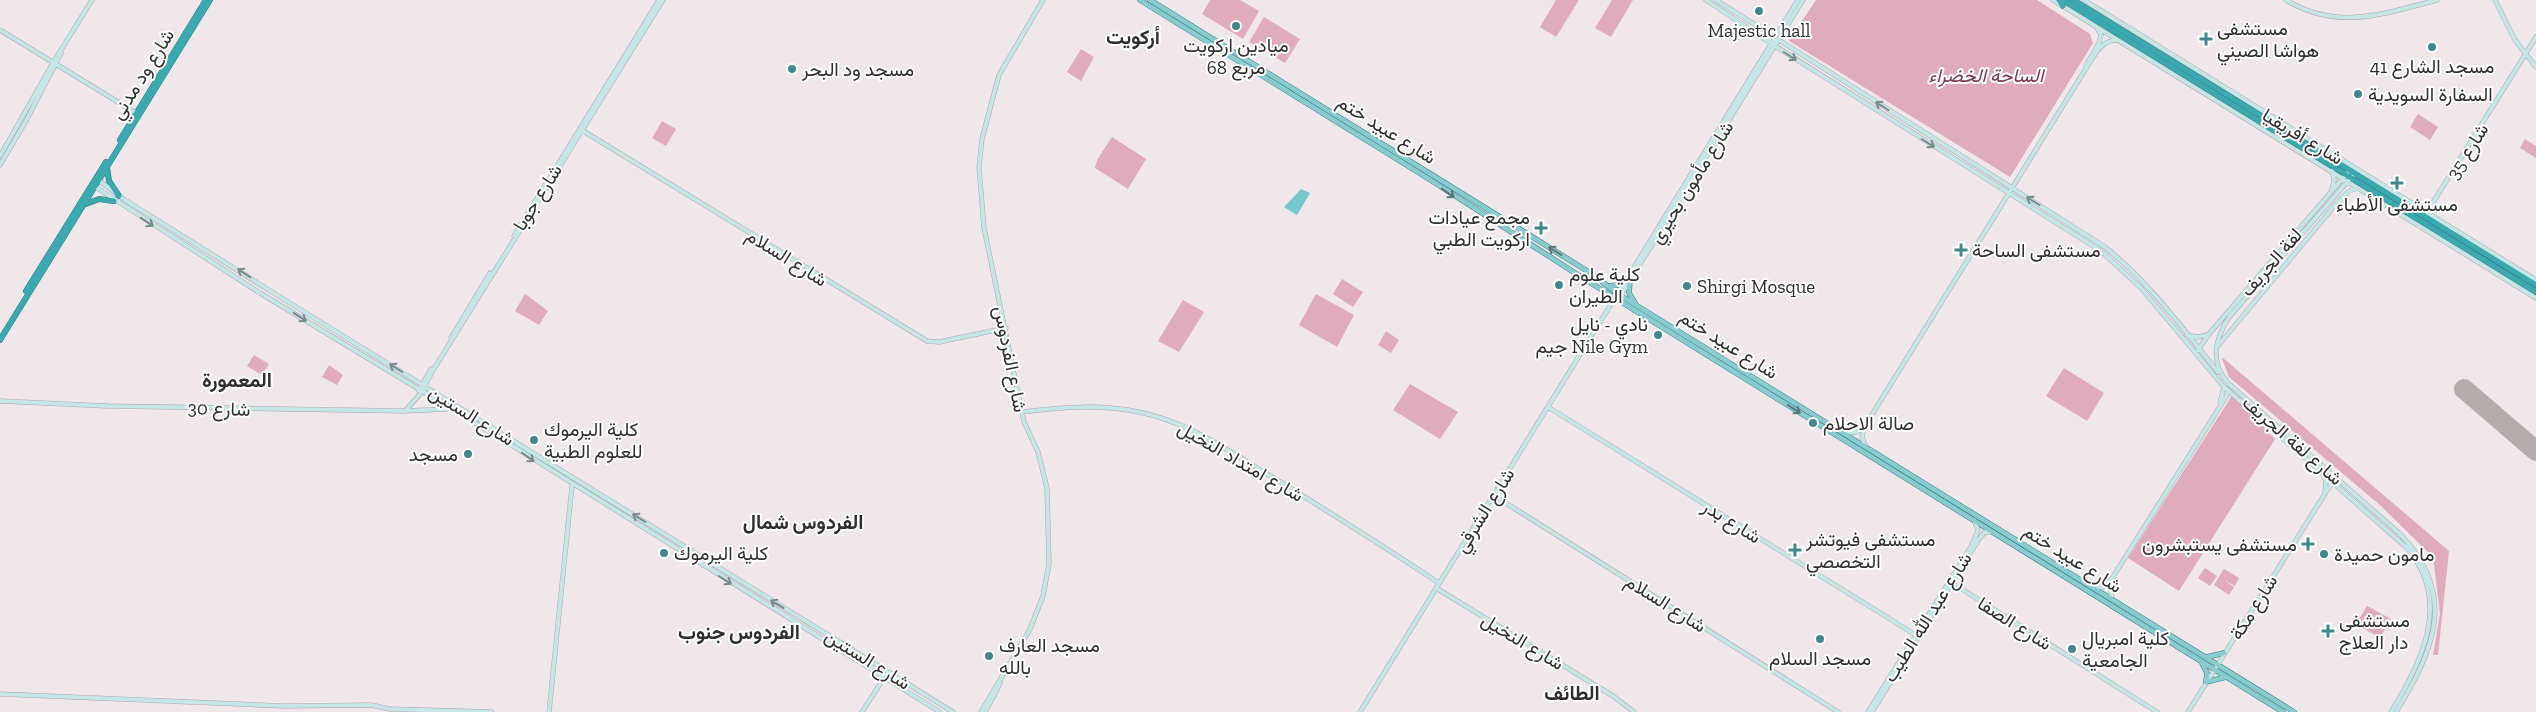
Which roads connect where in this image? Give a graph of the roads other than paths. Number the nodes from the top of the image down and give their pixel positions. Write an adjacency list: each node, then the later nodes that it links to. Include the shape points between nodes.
1 (92, 0): 28 (street)
2 (206, 0): 34 (highway, شارع ود مدني)
3 (210, 0): 42 (highway, شارع ود مدني)
4 (659, 0): 32 (street, شارع جوبا)
5 (663, 0): 32 (street, شارع جوبا)
6 (1043, 0): 81 (street, شارع الفردوس, via 999,75 980,156 981,210)
7 (1140, 0): 76 (main road, شارع عبيد ختم, one-way to 76)
8 (1150, 0): 71 (main road, شارع عبيد ختم, one-way to 8)
9 (1706, 0): 26 (street)
10 (1716, 0): 24 (street)
11 (1798, 0): 24 (street, شارع مأمون بحيري)
12 (1804, 0): 24 (street, شارع مأمون بحيري)
13 (2053, 0): 20 (street, شارع أفريقيا)
14 (2059, 0): 20 (highway)
15 (2073, 0): 33 (highway, شارع أفريقيا)
16 (2286, 0): 17 (street, via 2308,12 2348,19)
17 (2437, 0)
18 (2495, 0): 27 (street, via 2505,24)
19 (2085, 1): 35 (street, شارع أفريقيا)
20 (2063, 3): 21 (street, شارع أفريقيا); 31 (highway, شارع أفريقيا)
21 (2094, 26): 25 (street, شارع أفريقيا); 30 (street, via 2100,39)
22 (0, 31): 28 (street)
23 (2536, 37): 27 (street, شارع 35)
24 (1776, 40): 26 (street, شارع مأمون بحيري); 47 (street, one-way to 24)
25 (2117, 40): 30 (street, via 2103,45); 31 (street, شارع أفريقيا)
26 (1773, 45): 51 (street, one-way to 51); 68 (street, شارع مأمون بحيري)
27 (2525, 54): 29 (street); 60 (street, شارع 35)
28 (54, 64): 34 (street); 40 (street); 41 (street)
29 (2536, 67)
30 (2085, 70): 45 (street)
31 (2171, 70): 33 (highway, شارع أفريقيا); 39 (street, شارع أفريقيا)
32 (605, 91): 37 (street, شارع جوبا)
33 (2222, 95): 36 (highway, شارع أفريقيا); 38 (highway, شارع أفريقيا)
34 (136, 113): 42 (highway, شارع ود مدني)
35 (2286, 125): 36 (highway); 60 (street, شارع أفريقيا)
36 (2278, 126): 44 (highway, شارع أفريقيا)
37 (581, 130): 81 (street, شارع السلام, via 927,341 939,342); 90 (street, شارع جوبا)
38 (2274, 132): 39 (highway); 44 (highway, شارع أفريقيا)
39 (2278, 139): 43 (street, شارع أفريقيا)
40 (0, 156)
41 (0, 165)
42 (106, 166): 46 (highway); 53 (highway, via 109,181)
43 (2330, 170): 44 (street, شارع أفريقيا); 52 (street, via 2334,180)
44 (2349, 176): 50 (street, شارع أفريقيا); 52 (street, لفة الجريف); 63 (highway, شارع أفريقيا); 64 (highway, شارع أفريقيا); 86 (street, via 2230,316 2220,331)
45 (2018, 178): 47 (street); 49 (street)
46 (98, 180): 48 (highway); 53 (street, شارع الستين)
47 (2002, 182): 49 (street)
48 (94, 186): 55 (street, شارع الستين); 57 (highway); 82 (highway)
49 (2012, 188): 51 (street); 61 (street, one-way to 49)
50 (2358, 188): 62 (street, شارع أفريقيا); 86 (street, via 2349,191 2331,210)
51 (2009, 194): 61 (street); 98 (street)
52 (2330, 194): 84 (street, لفة الجريف)
53 (119, 196): 54 (street, شارع الستين)
54 (125, 200): 56 (street, شارع الستين); 58 (street)
55 (114, 201): 57 (highway, via 99,199); 58 (street, شارع الستين)
56 (130, 203): 59 (street); 72 (street, شارع الستين, one-way to 56)
57 (84, 205): 85 (highway)
58 (121, 205): 59 (street, شارع الستين)
59 (127, 209): 75 (street, شارع الستين, one-way to 75)
60 (2428, 212): 65 (street, شارع أفريقيا)
61 (2082, 234): 66 (street, شارع لفة الجريف); 67 (street, شارع لفة الجريف)
62 (2453, 246): 63 (highway); 77 (street, شارع أفريقيا)
63 (2462, 246): 73 (highway, شارع أفريقيا)
64 (2476, 248): 65 (highway); 70 (highway, شارع أفريقيا)
65 (2486, 249): 69 (street, شارع أفريقيا)
66 (2127, 265): 67 (street); 83 (street, شارع لفة الجريف)
67 (2123, 269): 88 (street, شارع لفة الجريف)
68 (1628, 280): 71 (main road); 76 (street, شارع مأمون بحيري); 79 (main road, via 1629,293)
69 (2536, 280)
70 (2536, 285)
71 (1608, 286): 76 (main road, شارع عبيد ختم)
72 (270, 290): 74 (street, شارع الستين); 75 (street)
73 (2536, 292)
74 (276, 294): 78 (street); 90 (street, شارع الستين, one-way to 74)
75 (266, 297): 78 (street, شارع الستين)
76 (1617, 298): 79 (main road, شارع عبيد ختم); 80 (street, شارع مأمون بحيري); 107 (main road, شارع عبيد ختم, one-way to 107)
77 (2536, 298)
78 (273, 301): 92 (street, شارع الستين, one-way to 92)
79 (1635, 304): 99 (main road, شارع عبيد ختم)
80 (1609, 309): 94 (street, شارع الشرقي)
81 (1006, 328): 97 (street, شارع الفردوس)
82 (0, 333)
83 (2187, 334): 84 (street, via 2200,337); 87 (street, شارع لفة الجريف)
84 (2209, 334): 87 (street, لفة الجريف)
85 (0, 340)
86 (2217, 347): 89 (street, via 2216,360)
87 (2198, 348): 88 (street); 89 (street, شارع لفة الجريف)
88 (2197, 355): 91 (street, شارع لفة الجريف)
89 (2221, 376): 102 (street, شارع لفة الجريف)
90 (424, 385): 92 (street, شارع جوبا); 118 (street, شارع الستين, one-way to 90)
91 (2226, 389): 101 (street, شارع لفة الجريف); 113 (street)
92 (420, 393): 95 (street, شارع الستين); 96 (street)
93 (0, 401): 96 (street, شارع 30)
94 (1548, 407): 105 (street, شارع الشرقي); 119 (street, شارع بدر)
95 (448, 409): 96 (street, شارع 30); 103 (street, شارع الستين, one-way to 103)
96 (404, 412)
97 (1022, 412): 115 (street, شارع امتداد النخيل, via 1069,407 1107,408 1139,412 1179,425 1220,445); 128 (street, شارع الفردوس, via 1048,488 1049,564 1043,596 1030,629)
98 (1864, 426): 99 (street, via 1855,433); 100 (street, via 1862,438)
99 (1845, 433): 100 (main road, شارع عبيد ختم)
100 (1867, 448): 109 (main road, شارع عبيد ختم)
101 (2321, 471): 102 (street, شارع لفة الجريف); 106 (street, via 2326,487)
102 (2335, 480): 104 (street, شارع لفة الجريف); 106 (street, شارع مكة); 130 (street, شارع لفة الجريف, via 2411,545 2430,578 2434,604 2433,635)
103 (572, 485): 120 (street, شارع الستين, one-way to 120); 133 (street)
104 (2340, 488): 106 (street, via 2332,489); 130 (street, شارع لفة الجريف, via 2416,559 2426,584 2427,638)
105 (1493, 495): 115 (street, شارع الشرقي); 140 (street, شارع السلام)
106 (2324, 496): 121 (street, شارع مكة)
107 (1974, 520): 108 (main road, شارع عبيد ختم); 114 (street, شارع عبد الله الطيب, via 1978,530)
108 (1993, 532): 110 (main road, شارع عبيد ختم); 114 (street, شارع عبد الله الطيب, via 1982,535)
109 (2036, 552): 110 (main road); 111 (main road, شارع عبيد ختم)
110 (2033, 557): 112 (main road, شارع عبيد ختم)
111 (2044, 557): 112 (main road, via 2040,558); 116 (main road, شارع عبيد ختم)
112 (2041, 562): 123 (main road, شارع عبيد ختم)
113 (2111, 580): 116 (street, via 2103,587); 117 (street)
114 (1950, 582): 119 (street, شارع عبد الله الطيب); 143 (street, شارع الصفا)
115 (1438, 585): 138 (street, شارع الشرقي); 139 (street, شارع النخيل)
116 (2092, 587): 117 (main road, شارع عبيد ختم)
117 (2111, 599): 122 (main road, شارع عبيد ختم)
118 (827, 634): 120 (street); 136 (street, شارع الستين)
119 (1917, 636): 141 (street, شارع عبد الله الطيب); 142 (street, شارع عبد الله الطيب)
120 (823, 640): 127 (street, شارع الستين)
121 (2224, 653): 122 (main road); 124 (street, شارع مكة)
122 (2205, 658): 124 (main road, شارع عبيد ختم)
123 (2201, 662): 125 (main road, شارع عبيد ختم); 129 (main road, via 2207,672)
124 (2217, 664): 125 (street, شارع مكة); 146 (main road, شارع عبيد ختم)
125 (2214, 670): 126 (main road, شارع عبيد ختم); 129 (street, شارع مكة)
126 (2226, 677): 129 (main road); 145 (main road, شارع عبيد ختم)
127 (884, 678): 134 (street); 135 (street, شارع الستين)
128 (1000, 682): 137 (street, شارع الفردوس); 137 (street)
129 (2206, 682): 144 (street, شارع مكة)
130 (2411, 684): 147 (street, شارع لفة الجريف); 148 (street, شارع لفة الجريف)
131 (0, 694): 132 (street, via 283,706 371,705 390,709)
132 (492, 712)
133 (549, 712)
134 (862, 712)
135 (940, 712)
136 (952, 712)
137 (983, 712)
138 (1360, 712)
139 (1634, 712)
140 (1838, 712)
141 (1868, 712)
142 (1872, 712)
143 (2157, 712)
144 (2188, 712)
145 (2283, 712)
146 (2294, 712)
147 (2391, 712)
148 (2396, 712)

